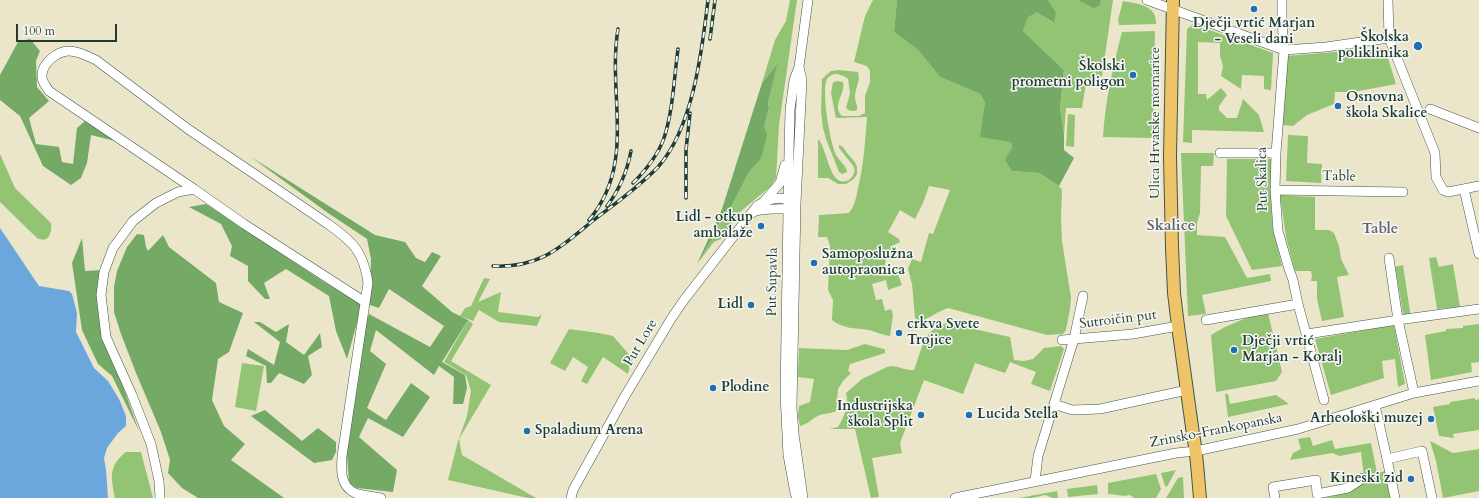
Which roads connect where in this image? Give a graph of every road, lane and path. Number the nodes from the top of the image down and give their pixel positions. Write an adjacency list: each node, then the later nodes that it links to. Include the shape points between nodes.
1 (808, 0): 8 (street, Put Supavla)
2 (1147, 0): 5 (street)
3 (1282, 0): 7 (street, Put Skalica)
4 (1388, 0): 6 (street)
5 (1173, 5): 7 (street); 30 (main road, Ulica Hrvatske mornarice, via 1171,196 1172,255)
6 (1389, 38): 7 (street); 16 (street, via 1435,154 1436,177 1439,184 1448,192)
7 (1284, 50): 13 (street, Put Skalica)
8 (799, 67): 11 (street, Put Supavla, via 794,80 790,110); 20 (street, Put Supavla, via 802,80)
9 (1430, 109): 10 (street)
10 (1479, 128)
11 (789, 151): 19 (street, via 780,184); 20 (street, Put Supavla)
12 (1220, 153): 13 (street)
13 (1276, 153): 17 (street, Put Skalica)
14 (1479, 186): 16 (street)
15 (194, 189): 25 (street); 25 (street, via 49,91 41,76 51,58 68,51 81,53 96,60 188,129 344,236 358,252 366,270 368,283); 44 (street, via 178,192 156,203 133,221 113,248 104,272 101,295 106,337 151,444)
16 (1464, 189): 22 (street)
17 (1275, 190): 18 (street, Table); 26 (street, Put Skalica, via 1278,231)
18 (1403, 192)
19 (763, 202): 20 (street, Put Lore, via 775,198); 21 (street, Put Lore)
20 (791, 203): 21 (street); 47 (street, Put Supavla, via 785,394 788,455); 48 (street, Put Supavla, via 792,407)
21 (751, 212): 46 (street, Put Lore, via 671,319 625,396)
22 (1479, 254)
23 (1389, 258): 29 (street)
24 (1083, 296): 32 (street)
25 (365, 302): 45 (street, via 341,470 342,479 355,493)
26 (1298, 304): 28 (street); 31 (street, Put Skalica)
27 (1479, 309): 29 (street)
28 (1206, 320)
29 (1398, 320): 31 (street); 36 (street)
30 (1178, 326): 32 (street, Sutroičin put, via 1133,334); 35 (main road, Ulica Hrvatske mornarice)
31 (1307, 334): 37 (street, Put Skalica)
32 (1074, 339): 33 (street, Sutroičin put); 38 (street)
33 (1062, 340)
34 (1479, 381): 36 (street, Zrinsko-Frankopanska)
35 (1187, 390): 38 (street, via 1100,409 1072,410); 40 (main road, Ulica Hrvatske mornarice)
36 (1414, 394): 39 (street, Zrinsko-Frankopanska)
37 (1324, 400)
38 (1054, 404): 43 (street, via 1038,456)
39 (1375, 406): 40 (street, Zrinsko-Frankopanska, via 1298,429); 41 (street)
40 (1196, 451): 43 (street, Zrinsko-Frankopanska); 50 (main road, Ulica Hrvatske mornarice)
41 (1387, 459): 52 (street); 53 (street, via 1422,451)
42 (1363, 478): 51 (street, via 1348,488 1317,494 1316,480 1274,486)
43 (1035, 481): 49 (street, Zrinsko-Frankopanska)
44 (160, 498)
45 (381, 498)
46 (571, 498)
47 (797, 498)
48 (803, 498)
49 (955, 498)
50 (1200, 498)
51 (1275, 498)
52 (1395, 498)
53 (1432, 498)

